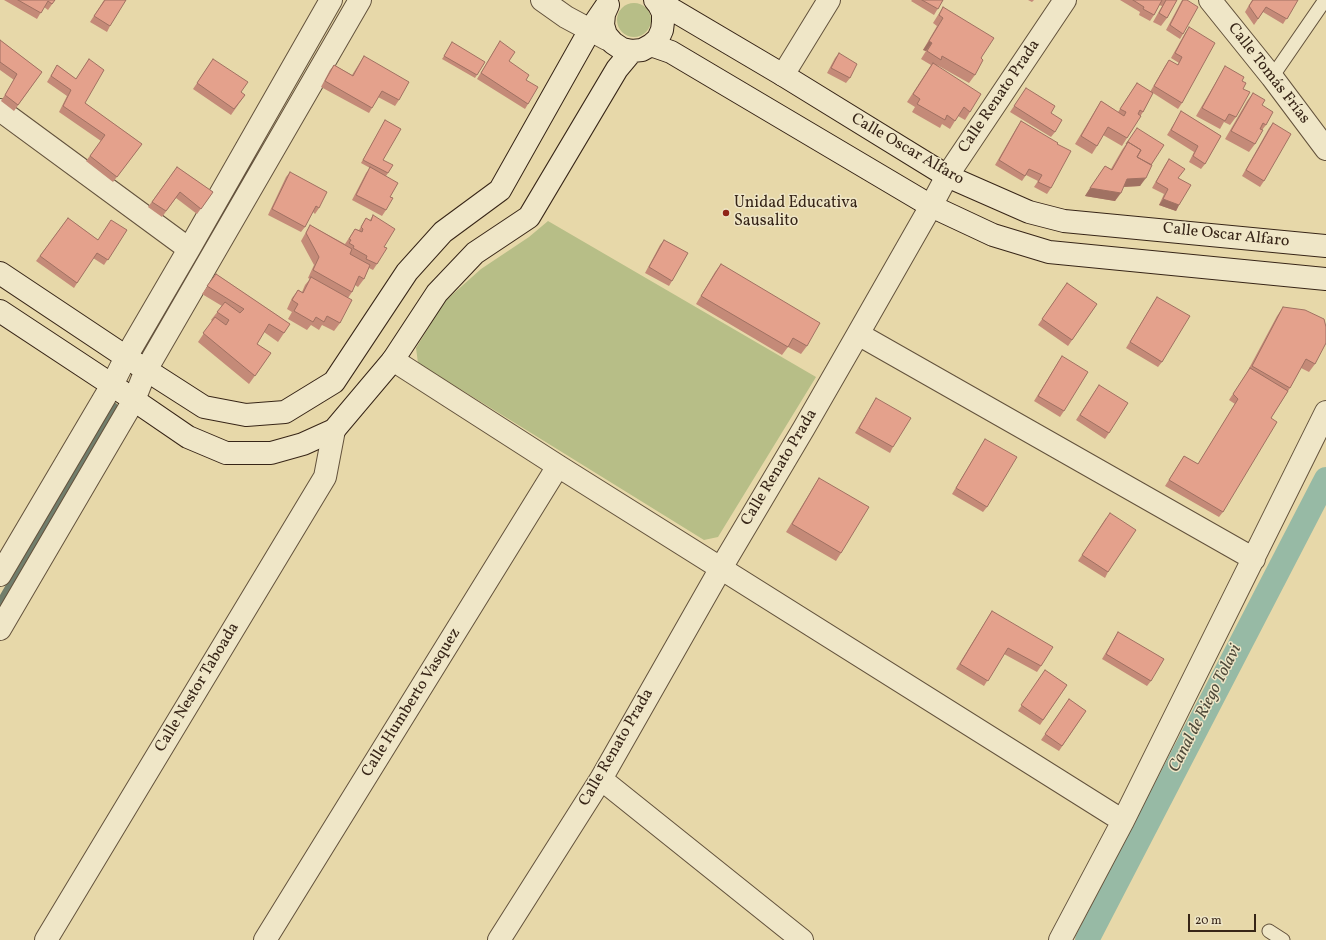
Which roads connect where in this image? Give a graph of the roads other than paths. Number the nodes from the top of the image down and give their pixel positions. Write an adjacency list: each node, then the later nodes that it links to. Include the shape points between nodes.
1 (331, 0): 19 (street)
2 (360, 0): 26 (street)
3 (542, 0): 10 (street, Calle Oscar Alfaro)
4 (656, 0): 11 (street, via 663,13 662,30 658,38); 12 (street, Calle Oscar Alfaro)
5 (830, 0): 12 (street)
6 (1065, 0): 16 (street, Calle Renato Prada)
7 (1210, 0): 13 (street, Calle Tomás Frías)
8 (1325, 0): 13 (lane)
9 (609, 2): 10 (street); 11 (street, via 604,14 603,25 606,35)
10 (590, 30): 11 (street, Calle Oscar Alfaro); 26 (street, via 500,190 444,232 407,272 334,382 285,412 246,415 204,407)
11 (632, 46): 17 (street, Calle Oscar Alfaro, via 671,52); 25 (street, via 529,217 475,253 437,293)
12 (783, 75): 16 (street, Calle Oscar Alfaro)
13 (1272, 77): 15 (street, Calle Tomás Frías)
14 (0, 110): 19 (street)
15 (1326, 149)
16 (947, 176): 17 (street, Calle Renato Prada); 18 (street, Calle Oscar Alfaro, via 1029,212 1064,220)
17 (931, 206): 21 (street, Calle Oscar Alfaro, via 993,234 1049,252); 23 (street, Calle Renato Prada)
18 (1326, 246)
19 (189, 249): 24 (street)
20 (0, 273): 24 (street)
21 (1326, 279)
22 (0, 311): 27 (street)
23 (858, 334): 32 (street); 33 (street, Calle Renato Prada)
24 (126, 357): 26 (street); 27 (street)
25 (393, 360): 30 (street); 31 (street)
26 (146, 370): 28 (street)
27 (112, 385): 28 (street); 34 (street)
28 (134, 400): 30 (street, via 188,437 226,453 271,453 303,444); 35 (street)
29 (1326, 412): 32 (street)
30 (334, 430): 39 (street, Calle Nestor Taboada, via 325,477)
31 (558, 466): 33 (street); 40 (street, Calle Humberto Vasquez)
32 (1254, 559): 37 (street)
33 (721, 568): 36 (street, Calle Renato Prada); 37 (street)
34 (0, 575)
35 (0, 629)
36 (601, 778): 41 (street, Calle Renato Prada); 42 (street)
37 (1123, 821): 43 (street)
38 (1269, 931): 44 (lane)
39 (46, 940)
40 (265, 940)
41 (499, 940)
42 (802, 940)
43 (1060, 940)
44 (1283, 940)

